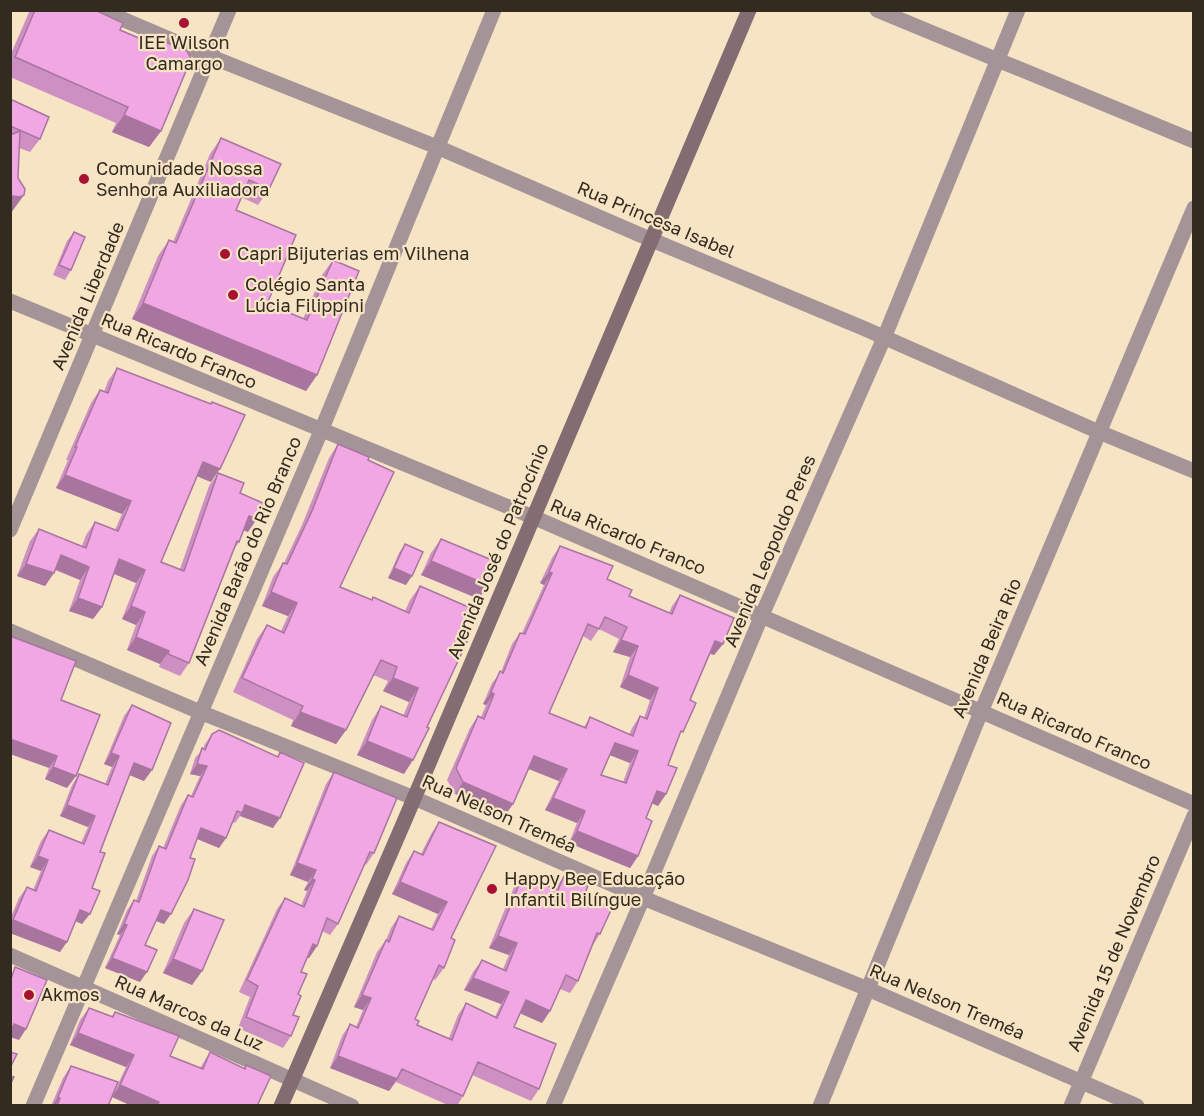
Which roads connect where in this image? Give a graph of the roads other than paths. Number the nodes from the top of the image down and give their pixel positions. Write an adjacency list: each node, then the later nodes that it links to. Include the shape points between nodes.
1 (102, 10): 7 (street, Rua Princesa Isabel)
2 (229, 10): 7 (street, Avenida Liberdade)
3 (494, 10): 10 (street, Avenida Barão do Rio Branco)
4 (749, 10): 12 (street, Avenida José do Patrocínio)
5 (877, 10): 8 (street)
6 (1018, 10): 8 (street, Avenida Leopoldo Peres)
7 (209, 56): 10 (street, Rua Princesa Isabel); 14 (street, Avenida Liberdade)
8 (998, 62): 9 (street); 15 (street, Avenida Leopoldo Peres)
9 (1194, 141)
10 (437, 147): 12 (street, Rua Princesa Isabel); 16 (street, Avenida Barão do Rio Branco)
11 (1194, 208): 17 (street, Avenida Beira Rio)
12 (652, 240): 15 (street, Rua Princesa Isabel); 19 (street, Avenida José do Patrocínio)
13 (10, 301): 14 (street, Rua Ricardo Franco)
14 (93, 336): 16 (street, Rua Ricardo Franco); 20 (street, Avenida Liberdade)
15 (884, 338): 17 (street, Rua Princesa Isabel); 21 (street, Avenida Leopoldo Peres)
16 (321, 431): 19 (street, Rua Ricardo Franco); 23 (street, Avenida Barão do Rio Branco)
17 (1099, 432): 18 (street, Rua Princesa Isabel); 24 (street, Avenida Beira Rio)
18 (1194, 471)
19 (533, 517): 21 (street, Rua Ricardo Franco); 25 (street, Avenida José do Patrocínio)
20 (10, 530)
21 (762, 615): 24 (street, Rua Ricardo Franco); 28 (street, Avenida Leopoldo Peres)
22 (10, 630): 23 (street, Rua Nelson Treméa)
23 (200, 712): 25 (street, Rua Nelson Treméa); 30 (street, Avenida Barão do Rio Branco)
24 (981, 712): 26 (street, Rua Ricardo Franco); 31 (street, Avenida Beira Rio)
25 (414, 798): 28 (street, Rua Nelson Treméa); 32 (street, Avenida José do Patrocínio)
26 (1194, 804)
27 (1194, 816): 33 (street, Avenida 15 de Novembro)
28 (643, 898): 31 (street, Rua Nelson Treméa); 37 (street, Avenida Leopoldo Peres)
29 (10, 955): 30 (street, Rua Marcos da Luz)
30 (83, 988): 32 (street, Rua Marcos da Luz); 34 (street, Avenida Barão do Rio Branco)
31 (868, 989): 33 (street, Rua Nelson Treméa); 38 (street, Avenida Beira Rio)
32 (292, 1080): 35 (street, Avenida José do Patrocínio); 36 (street, Rua Marcos da Luz)
33 (1080, 1082): 39 (street, Avenida 15 de Novembro); 40 (street, Rua Nelson Treméa)
34 (33, 1106)
35 (281, 1106)
36 (352, 1106)
37 (553, 1106)
38 (820, 1106)
39 (1071, 1106)
40 (1137, 1106)

